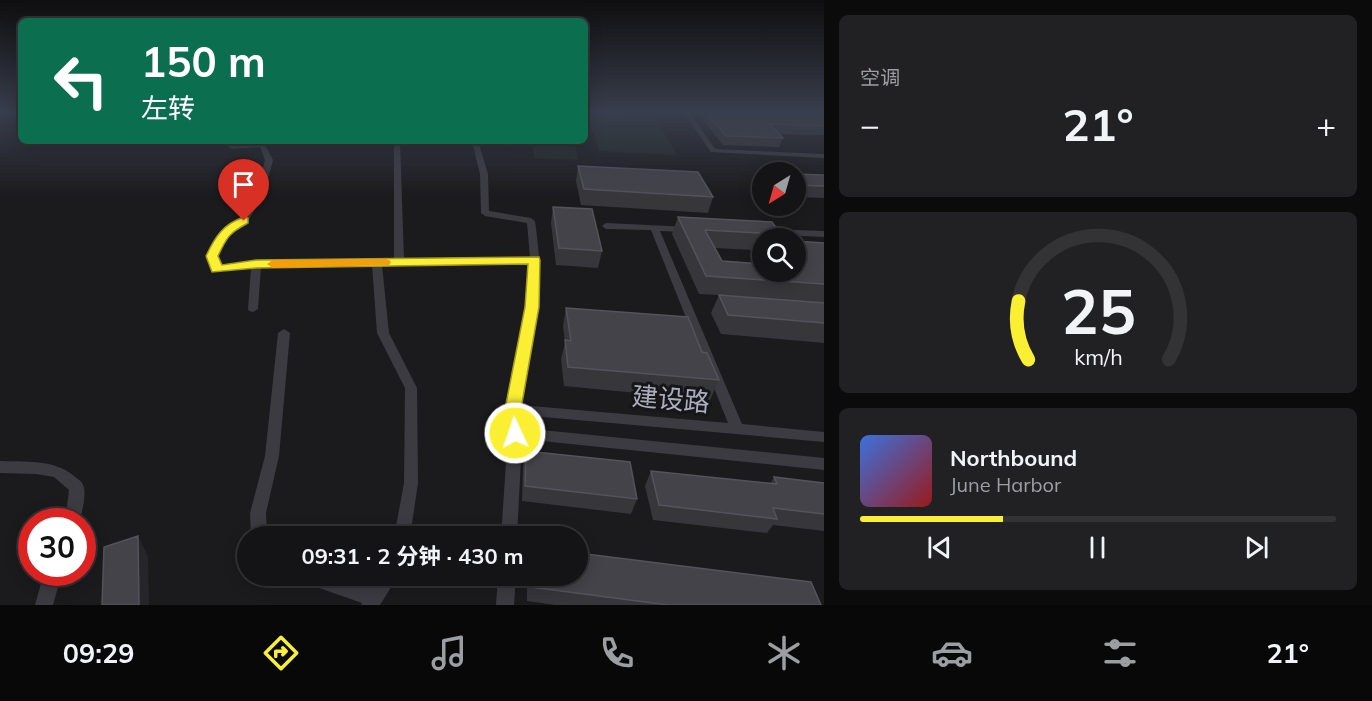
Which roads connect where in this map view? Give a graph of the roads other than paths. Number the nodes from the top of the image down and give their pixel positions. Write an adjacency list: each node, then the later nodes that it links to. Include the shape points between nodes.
1 (706, 140): 7 (street, via 713,151)
2 (226, 144): 3 (street)
3 (253, 144)
4 (261, 144): 16 (street, via 269,160 260,194 244,221 227,230 212,256 217,269)
5 (397, 144): 15 (street)
6 (476, 144): 13 (street, via 484,174 485,213 531,221)
7 (824, 156)
8 (606, 226): 9 (street)
9 (654, 227): 10 (street); 20 (street)
10 (698, 229)
11 (806, 233): 12 (street)
12 (824, 234)
13 (534, 260): 15 (street); 19 (street, via 532,307)
14 (377, 262): 15 (street); 16 (street); 27 (street, via 383,333 411,388 411,483)
15 (399, 262)
16 (256, 264): 17 (street)
17 (253, 309)
18 (284, 333): 26 (street, via 272,456)
19 (513, 409): 20 (street, 建设路); 21 (street)
20 (737, 429): 22 (street, 建设路)
21 (515, 433): 23 (street); 28 (street)
22 (824, 437)
23 (824, 464)
24 (0, 467): 25 (street, via 58,472 77,487)
25 (75, 508)
26 (259, 526)
27 (404, 526)
28 (510, 526)
29 (49, 586): 34 (street)
30 (332, 586): 33 (street)
31 (382, 586): 33 (street)
32 (506, 586): 35 (street)
33 (371, 602)
34 (44, 605)
35 (505, 605)

